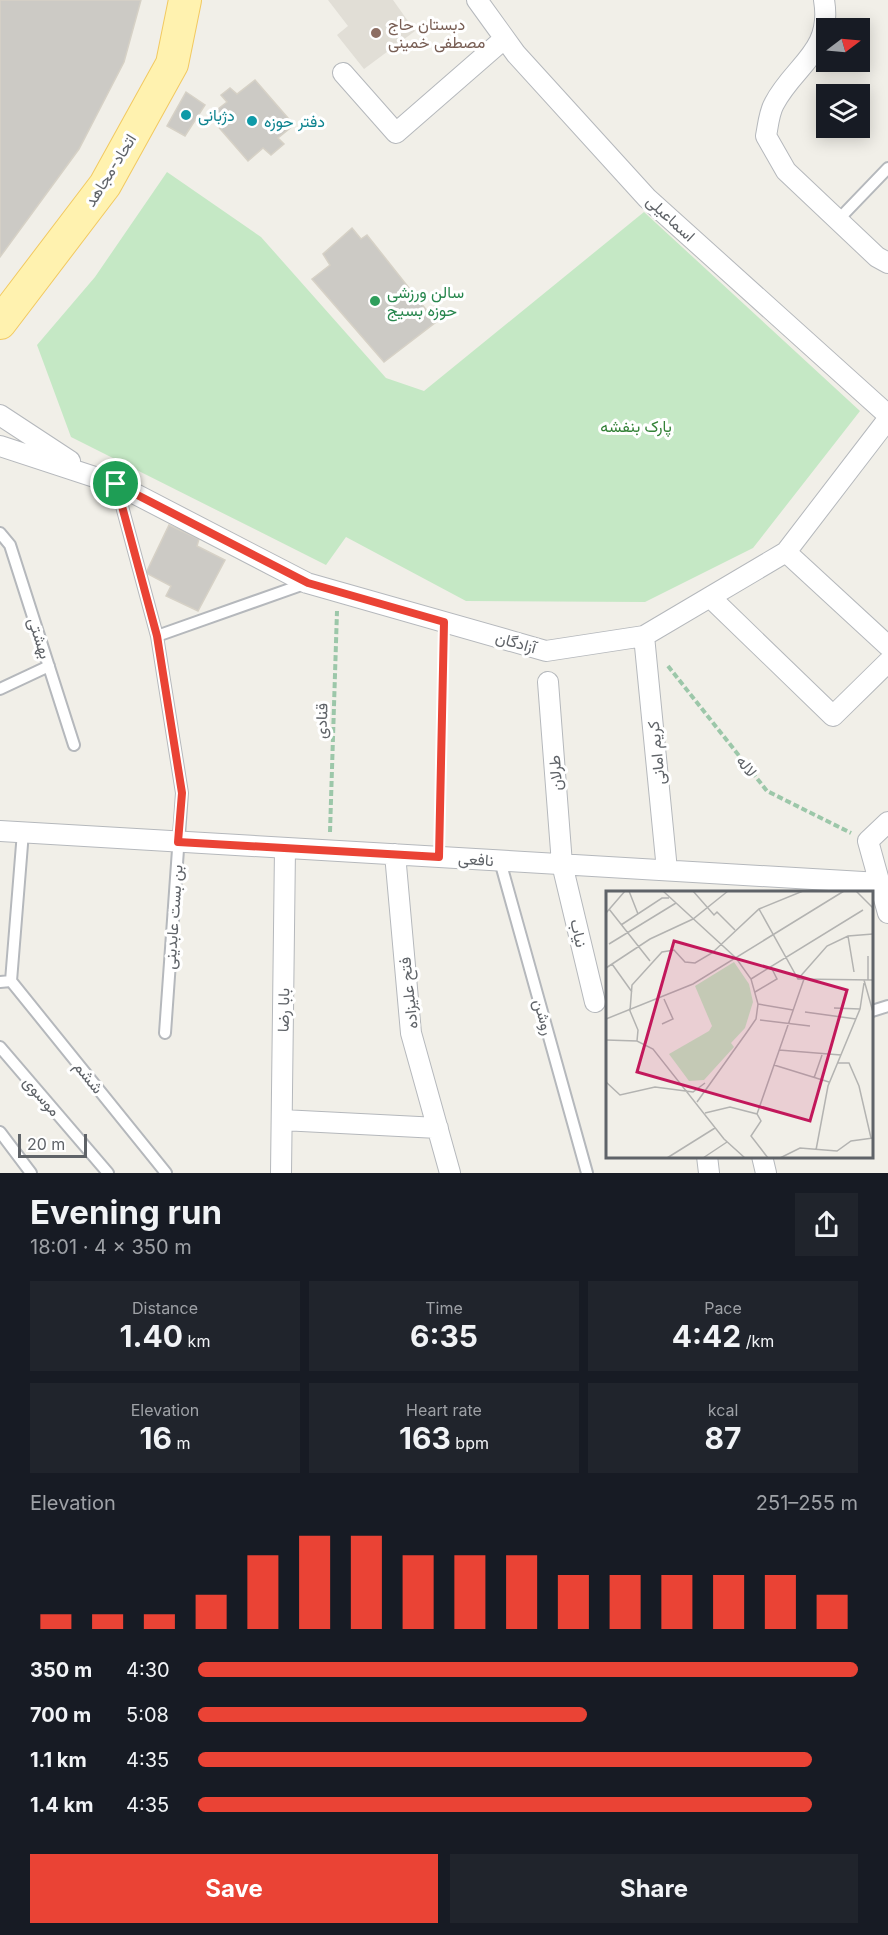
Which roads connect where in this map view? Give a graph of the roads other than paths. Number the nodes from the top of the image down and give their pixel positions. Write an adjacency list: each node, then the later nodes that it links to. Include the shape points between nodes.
1 (185, 0): 9 (main road, اتحاد-مجاهد, via 172,63 105,185)
2 (477, 0): 4 (street, اسماعیلی)
3 (824, 0): 7 (street, via 827,19 816,51 773,105 766,136 786,171)
4 (504, 39): 5 (street, via 396,133); 11 (street, اسماعیلی, via 647,198)
5 (343, 73)
6 (888, 168): 7 (lane)
7 (838, 220): 8 (street)
8 (888, 263)
9 (0, 323)
10 (0, 414): 13 (street)
11 (888, 417): 16 (street, آزادگان)
12 (0, 446): 13 (street)
13 (87, 473): 14 (street, آزادگان)
14 (116, 484): 17 (street, آزادگان); 19 (lane, بن بست عابدینی)
15 (0, 532): 23 (lane, بهشتی, via 10,545)
16 (786, 552): 18 (street, آزادگان); 21 (street)
17 (308, 583): 19 (lane); 20 (street, آزادگان, via 546,651)
18 (710, 597): 20 (street, آزادگان); 22 (street, via 832,716)
19 (157, 636): 30 (lane, بن بست عابدینی, via 182,793)
20 (644, 636): 37 (street, کریم امانی)
21 (888, 646)
22 (888, 662)
23 (48, 666): 25 (lane); 26 (lane, بهشتی)
24 (548, 682): 36 (street, طرلان)
25 (0, 689)
26 (74, 745)
27 (888, 822): 31 (street)
28 (0, 831): 29 (street, نافعی)
29 (23, 832): 30 (street, نافعی); 40 (lane)
30 (178, 842): 32 (street, نافعی); 44 (lane, بن بست عابدینی)
31 (868, 842): 33 (street); 38 (street)
32 (285, 848): 34 (street, نافعی); 46 (street, بابا رضا)
33 (888, 848)
34 (394, 854): 35 (street, نافعی); 47 (street, فتح علیزاده, via 411,1033)
35 (500, 861): 36 (street, نافعی); 56 (lane, روشن)
36 (562, 864): 37 (street, نافعی); 41 (street, نیاب)
37 (667, 870): 38 (street, نافعی)
38 (880, 883): 39 (street)
39 (888, 913)
40 (6, 982): 53 (lane, ششم)
41 (595, 1002)
42 (888, 1006): 43 (lane)
43 (873, 1011)
44 (165, 1033)
45 (0, 1047): 52 (lane, موسوی)
46 (282, 1120): 47 (street); 54 (street, بابا رضا)
47 (438, 1128): 55 (street, فتح علیزاده)
48 (0, 1132): 51 (lane)
49 (707, 1158): 57 (street)
50 (762, 1158): 58 (street)
51 (31, 1173)
52 (108, 1173)
53 (166, 1173)
54 (281, 1173)
55 (450, 1173)
56 (587, 1173)
57 (709, 1173)
58 (766, 1173)

